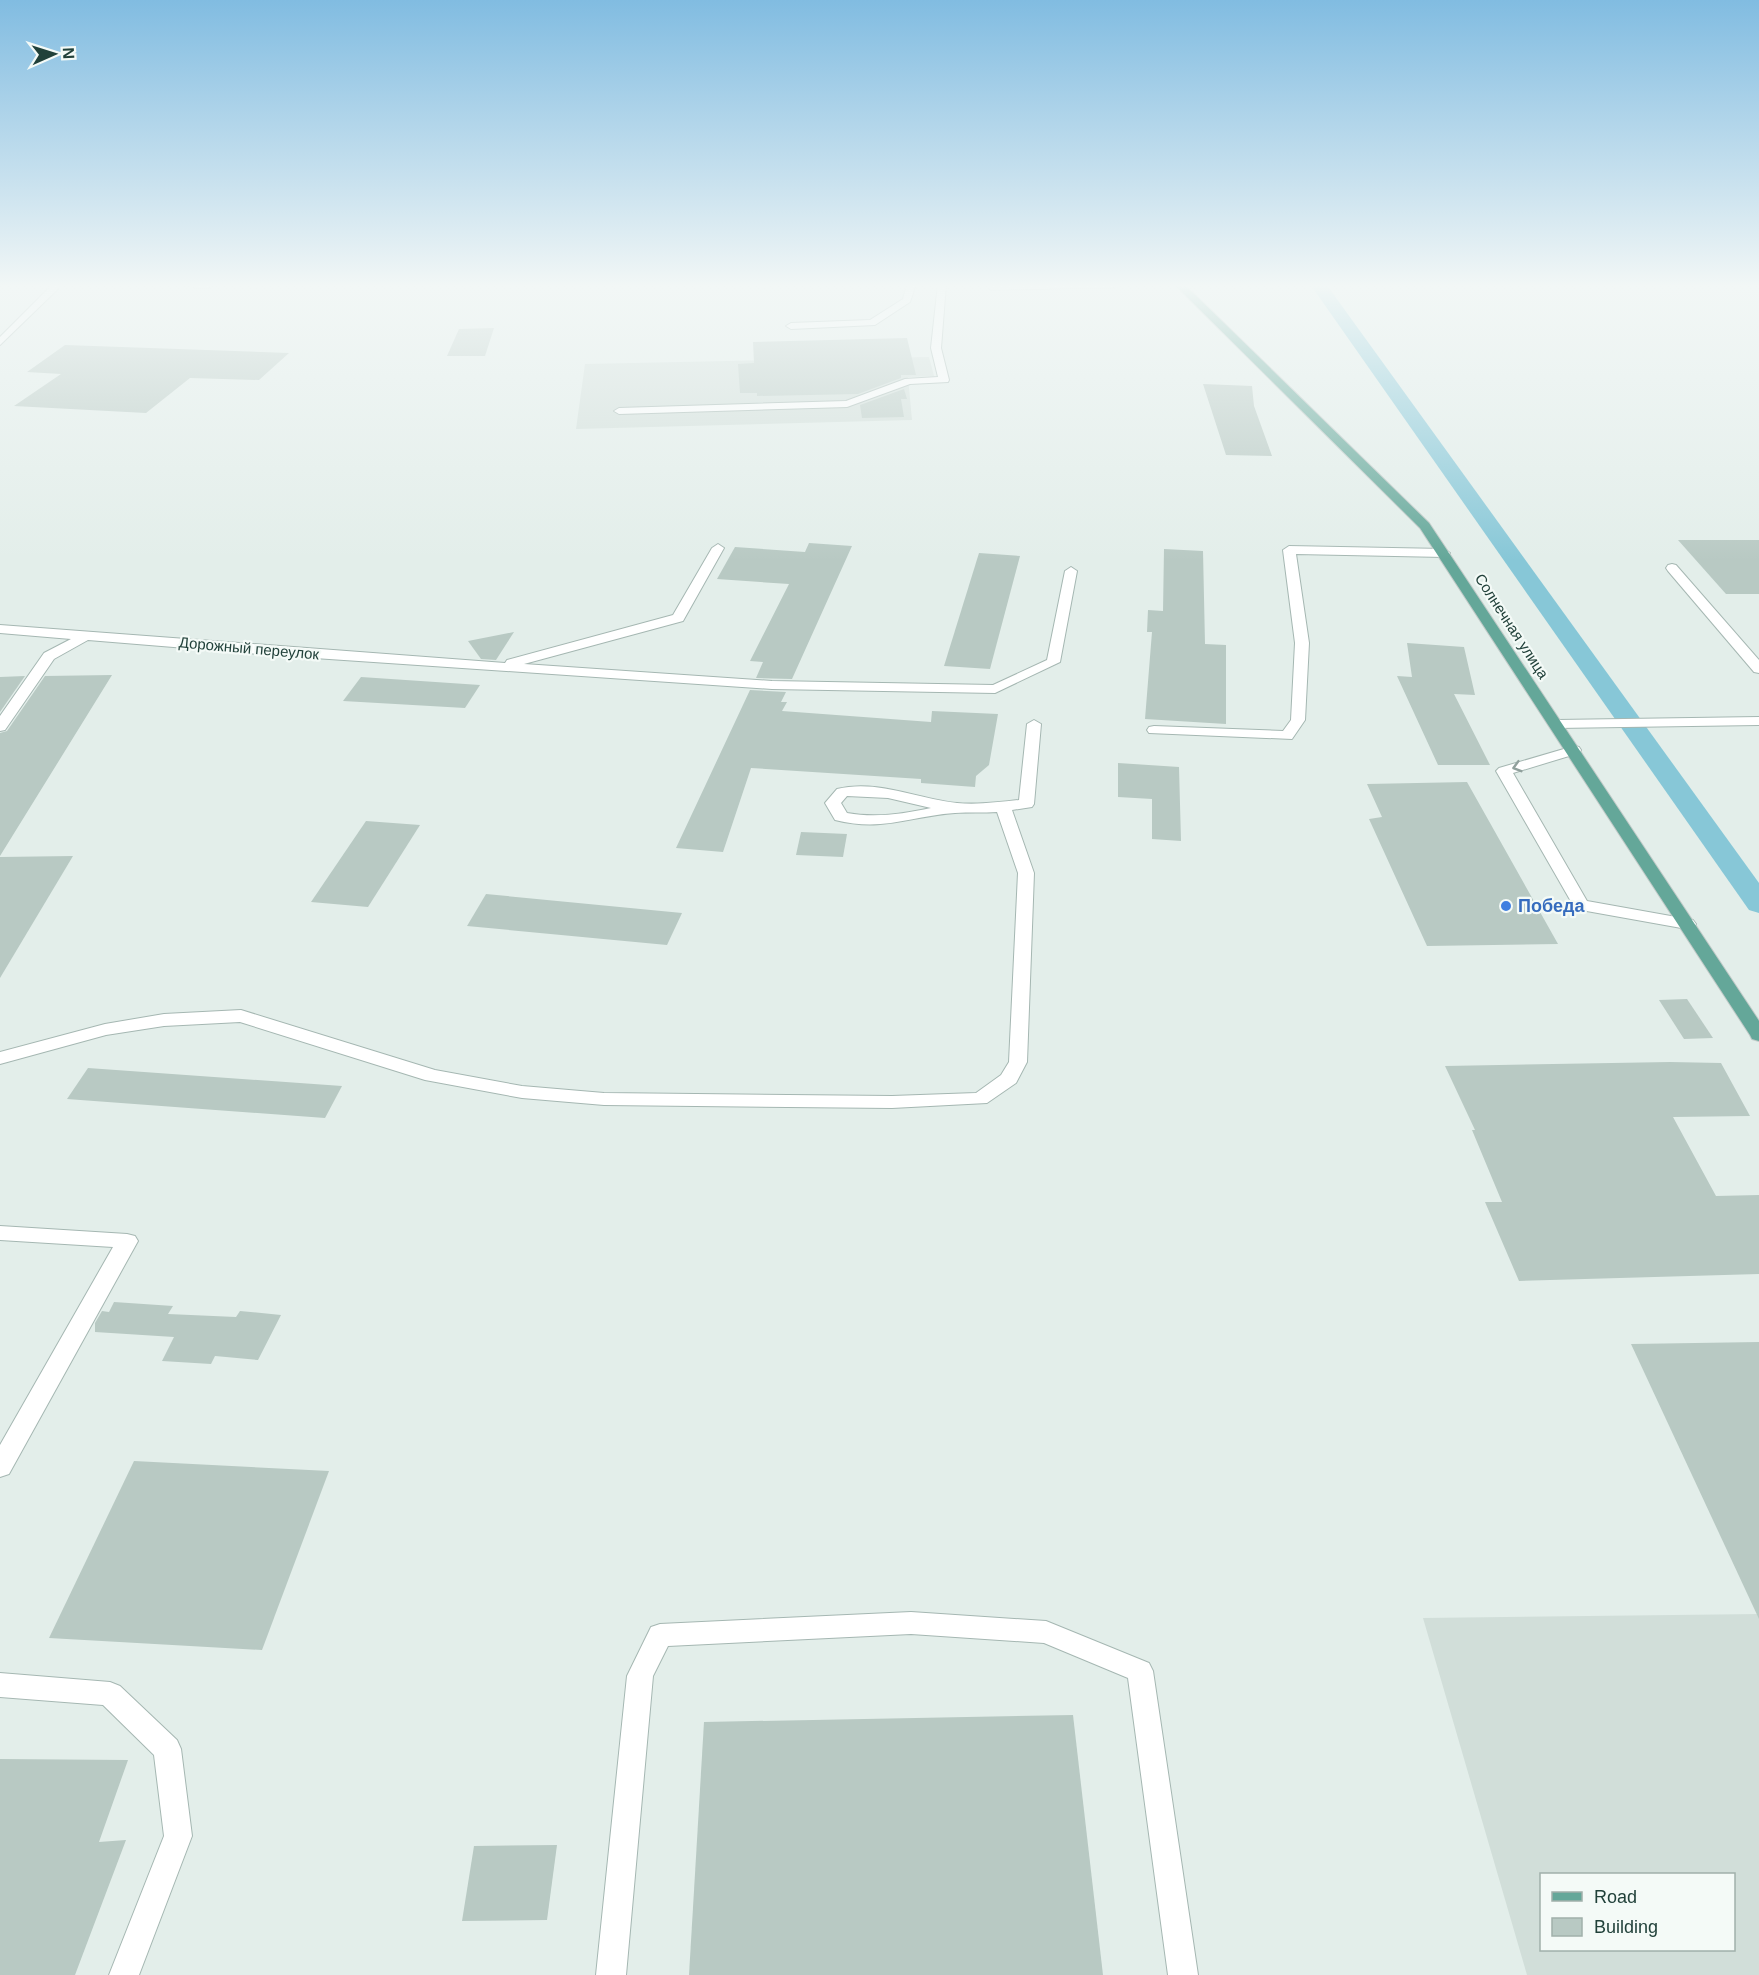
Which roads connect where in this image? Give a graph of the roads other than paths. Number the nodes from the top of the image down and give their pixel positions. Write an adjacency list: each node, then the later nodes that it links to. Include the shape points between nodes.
1 (943, 376): 3 (street, via 944,380 909,381 847,404)
2 (1272, 376): 5 (main road, Солнечная улица, via 1425,525)
3 (619, 411)
4 (718, 548): 10 (street, via 678,618)
5 (1444, 553): 14 (main road, Солнечная улица); 16 (street, via 1289,550 1302,643 1298,720 1287,736)
6 (1672, 568): 11 (street)
7 (1071, 571): 10 (street, Дорожный переулок, via 1053,662 995,689 772,685)
8 (0, 629): 9 (street, Дорожный переулок)
9 (88, 635): 10 (street, Дорожный переулок); 15 (street, via 49,656)
10 (498, 667)
11 (1759, 669)
12 (1759, 721): 14 (street)
13 (1034, 724): 18 (street, via 1026,804)
14 (1557, 724): 17 (main road, Солнечная улица)
15 (0, 727)
16 (1154, 730)
17 (1574, 750): 20 (main road, Солнечная улица); 20 (street, one-way to 20, via 1504,771 1581,905)
18 (1003, 806): 19 (street); 22 (street, via 1026,873 1018,1062 1009,1079 980,1099 604,1099 522,1092 432,1076 241,1016 164,1020 105,1030)
19 (955, 808): 19 (street, via 866,790 842,792 833,803 841,817 861,822 902,819)
20 (1687, 924): 21 (main road, Солнечная улица)
21 (1759, 1035)
22 (0, 1058)
23 (0, 1233): 24 (street, via 127,1241)
24 (0, 1467)
25 (0, 1685): 26 (street, via 110,1694 167,1749 178,1836)
26 (124, 1975)
27 (610, 1975): 28 (street, via 640,1676 660,1635 911,1623 1046,1632 1140,1671)
28 (1183, 1975)

